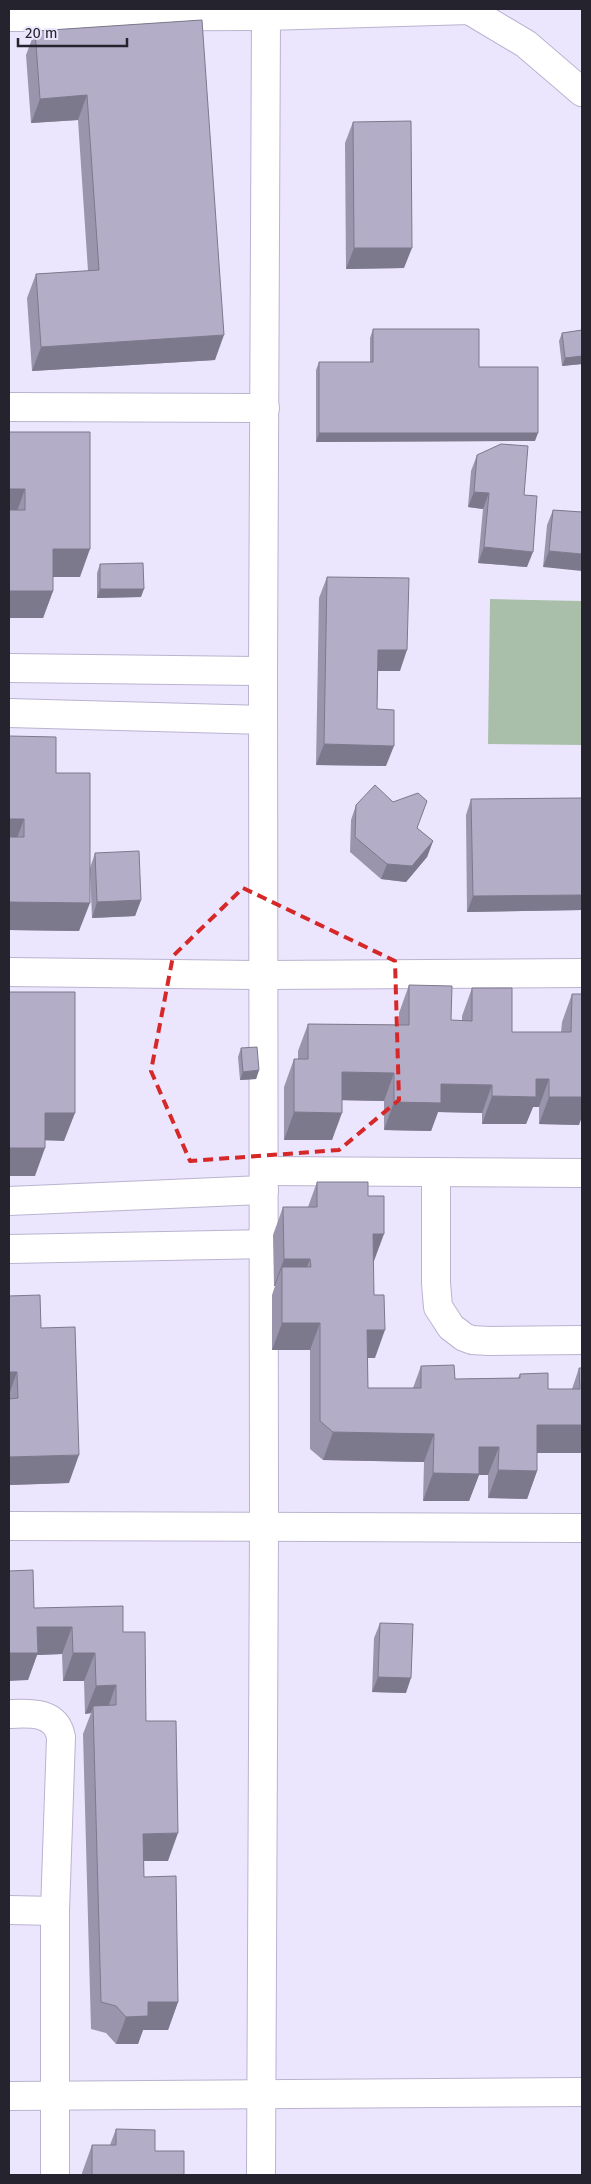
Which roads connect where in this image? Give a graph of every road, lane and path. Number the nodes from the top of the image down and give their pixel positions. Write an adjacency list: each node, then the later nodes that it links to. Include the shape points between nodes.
1 (266, 16): 2 (street); 3 (street, via 470,10 526,44); 5 (street)
2 (9, 17)
3 (582, 92)
4 (9, 407): 5 (street)
5 (265, 408): 7 (street)
6 (9, 668): 7 (street)
7 (263, 671): 9 (street)
8 (9, 713): 9 (street)
9 (263, 720): 12 (street)
10 (9, 972): 12 (street)
11 (582, 973): 12 (street)
12 (265, 975): 15 (street)
13 (436, 1172): 14 (street); 15 (street); 19 (street, via 438,1306 451,1326 472,1340)
14 (582, 1173)
15 (264, 1180): 16 (street); 17 (street)
16 (9, 1200)
17 (264, 1244): 18 (street); 21 (street)
18 (9, 1249)
19 (582, 1340)
20 (9, 1526): 21 (street)
21 (264, 1527): 22 (street); 27 (street)
22 (582, 1528)
23 (9, 1714): 25 (street, via 42,1715 60,1731)
24 (9, 1910): 25 (street)
25 (55, 1911): 29 (street)
26 (582, 2092): 27 (street)
27 (262, 2095): 29 (street); 31 (street)
28 (9, 2096): 29 (street)
29 (57, 2096): 30 (street)
30 (55, 2175)
31 (261, 2175)

